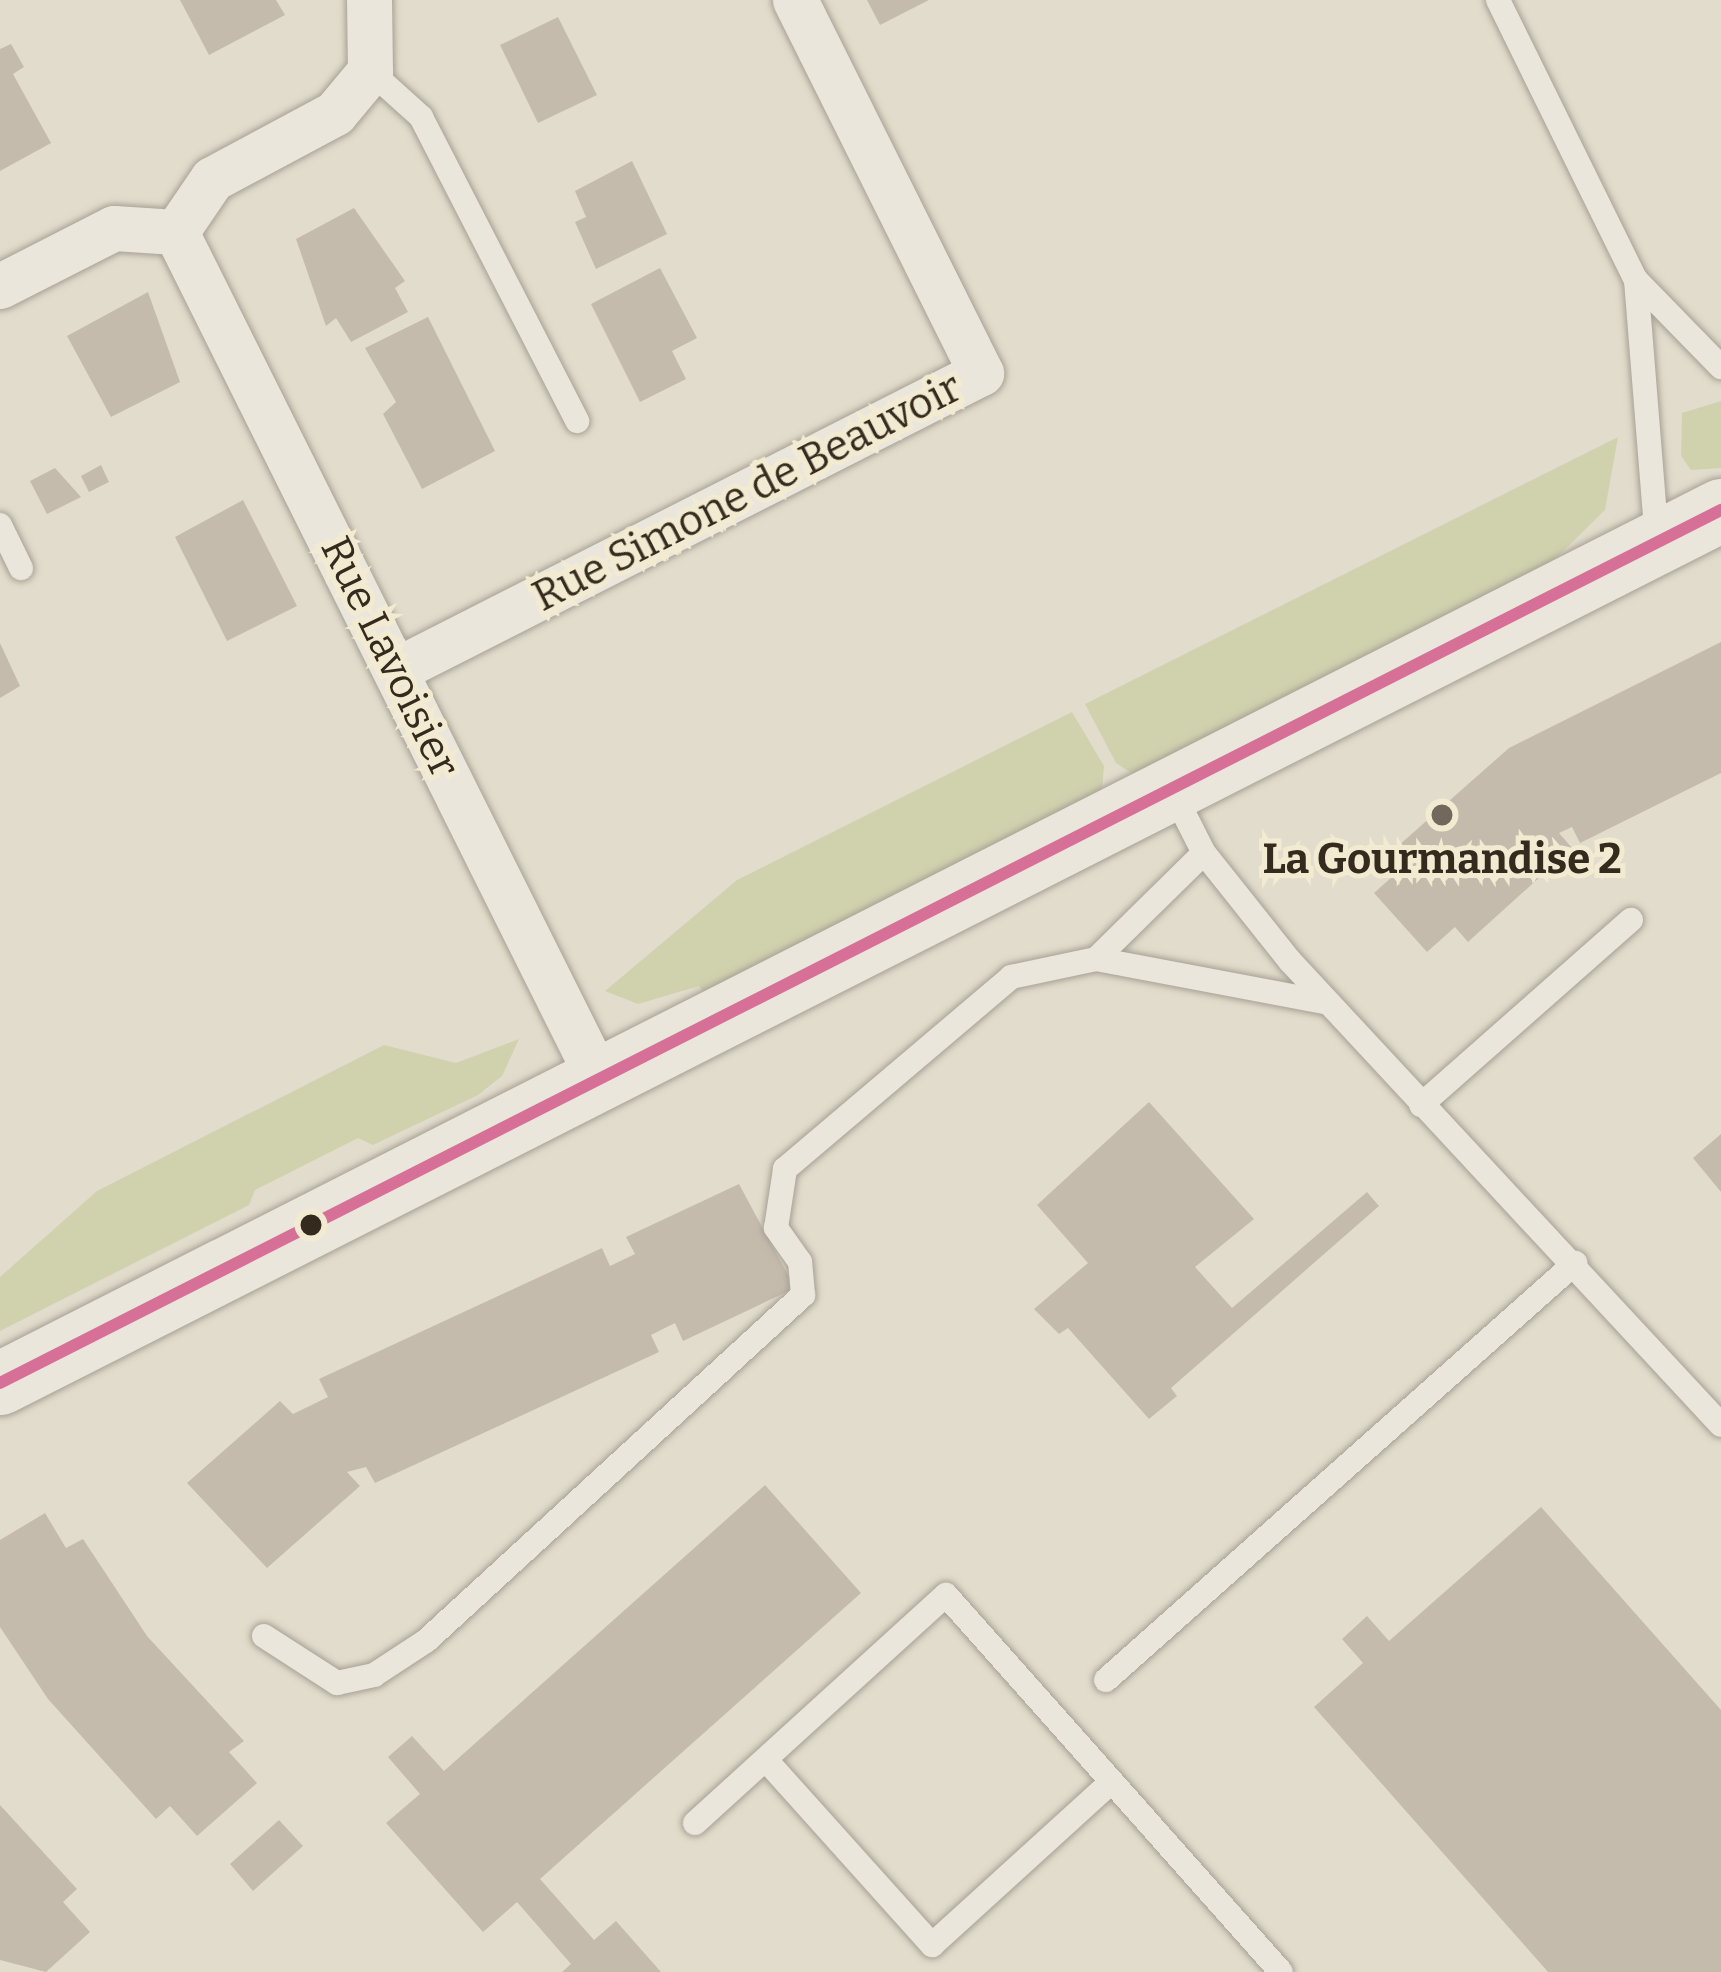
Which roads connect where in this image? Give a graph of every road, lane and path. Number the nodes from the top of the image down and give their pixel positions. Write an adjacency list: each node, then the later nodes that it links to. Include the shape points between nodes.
1 (369, 0): 4 (street)
2 (795, 0): 14 (street, Rue Simone de Beauvoir, via 981,373)
3 (1498, 0): 6 (lane)
4 (370, 71): 5 (street, via 335,112 212,179); 9 (lane, via 421,116)
5 (176, 232): 7 (street, via 114,228); 14 (street, Rue Lavoisier)
6 (1636, 280): 8 (lane); 12 (lane)
7 (0, 286)
8 (1721, 367)
9 (577, 421)
10 (1721, 509): 12 (main road)
11 (0, 525): 13 (lane)
12 (1657, 542): 15 (main road)
13 (21, 568)
14 (398, 669): 20 (street, Rue Lavoisier)
15 (1172, 790): 16 (lane); 20 (main road)
16 (1204, 853): 18 (lane); 19 (lane)
17 (1631, 920): 21 (lane)
18 (1096, 959): 19 (lane); 25 (lane, via 1010,977 785,1169 776,1228 800,1262 803,1295 426,1641 374,1675 337,1683)
19 (1328, 1004): 21 (lane)
20 (601, 1084): 23 (main road)
21 (1421, 1105): 22 (lane)
22 (1574, 1263): 24 (lane); 26 (lane)
23 (0, 1383)
24 (1721, 1425)
25 (264, 1636)
26 (1106, 1680)
27 (766, 1760): 28 (lane, via 932,1945); 28 (lane, via 946,1595); 29 (lane)
28 (1110, 1783): 30 (lane)
29 (695, 1823)
30 (1281, 1972)

